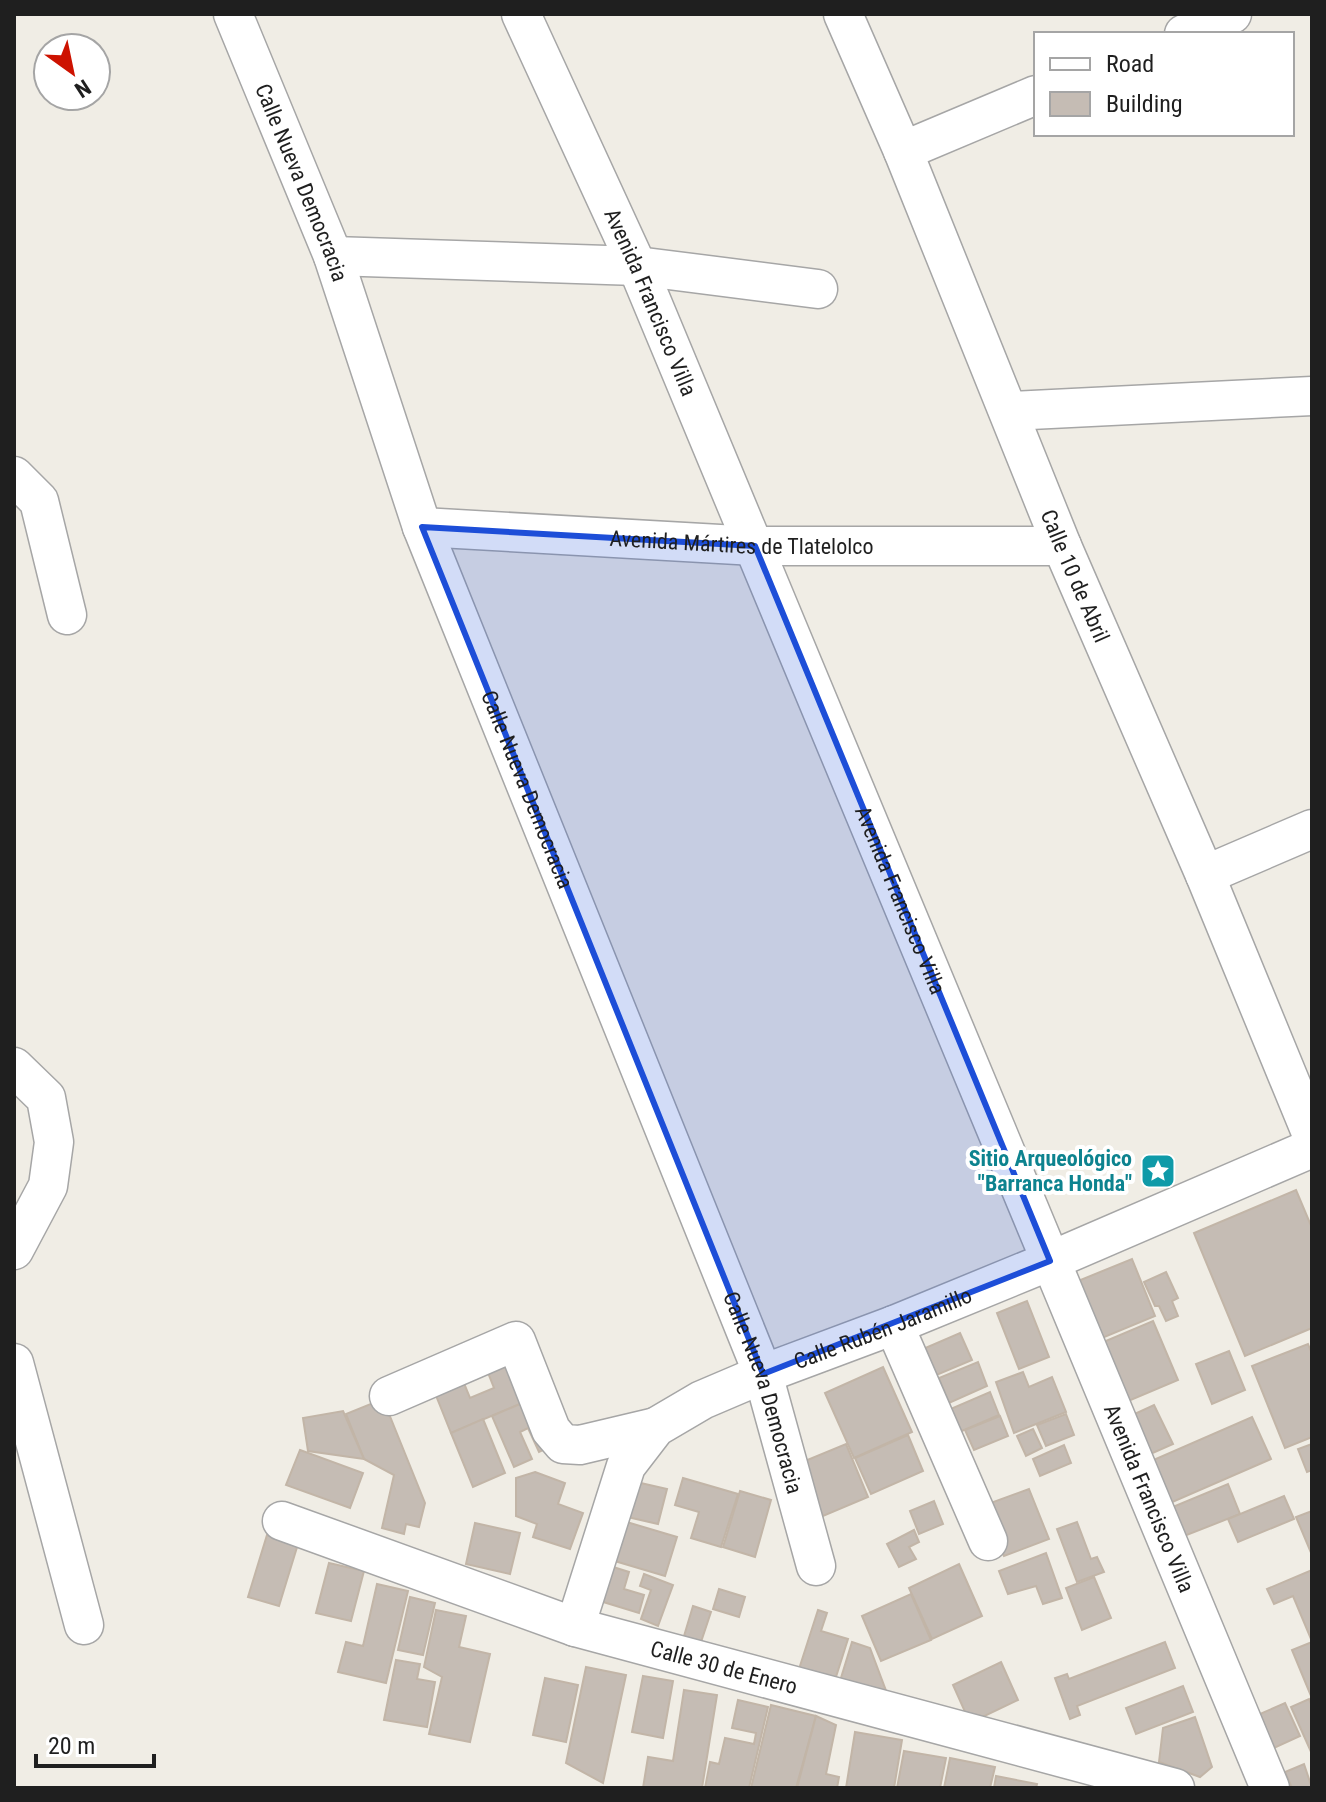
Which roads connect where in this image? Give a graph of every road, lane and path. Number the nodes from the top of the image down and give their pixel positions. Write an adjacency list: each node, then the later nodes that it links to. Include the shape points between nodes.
1 (233, 14): 8 (street, Calle Nueva Democracia)
2 (521, 14): 9 (street, Avenida Francisco Villa)
3 (843, 14): 7 (street, Calle 10 de Abril)
4 (1232, 14): 5 (street)
5 (1189, 32)
6 (1034, 96): 7 (street)
7 (903, 151): 12 (street, Calle 10 de Abril)
8 (333, 256): 9 (street); 14 (street, Calle Nueva Democracia)
9 (637, 266): 10 (street); 15 (street, Avenida Francisco Villa)
10 (818, 289)
11 (1312, 396): 12 (street)
12 (1009, 411): 16 (street, Calle 10 de Abril)
13 (14, 476): 17 (street, via 39,501)
14 (422, 527): 15 (street, Avenida Mártires de Tlatelolco); 27 (street, Calle Nueva Democracia)
15 (755, 546): 16 (street, Avenida Mártires de Tlatelolco); 24 (street, Avenida Francisco Villa)
16 (1062, 546): 19 (street, Calle 10 de Abril)
17 (67, 615)
18 (1312, 829): 19 (street)
19 (1205, 875): 21 (street, Calle 10 de Abril)
20 (14, 1067): 23 (street, via 46,1098 54,1142 48,1186)
21 (1312, 1135)
22 (1312, 1148): 24 (street, Calle Rubén Jaramillo)
23 (14, 1250)
24 (1050, 1261): 25 (street, Calle Rubén Jaramillo); 36 (street, Avenida Francisco Villa)
25 (894, 1325): 27 (street, Calle Rubén Jaramillo); 31 (street)
26 (14, 1363): 33 (street)
27 (763, 1374): 29 (street, Calle Rubén Jaramillo); 32 (street, Calle Nueva Democracia)
28 (389, 1396): 29 (street, via 516,1341 551,1430 563,1444 580,1445)
29 (656, 1427): 34 (street, Calle Rubén Jaramillo, via 626,1466)
30 (282, 1521): 34 (street, Calle 30 de Enero)
31 (988, 1541)
32 (816, 1566)
33 (84, 1625)
34 (575, 1627): 35 (street, Calle 30 de Enero)
35 (1175, 1788)
36 (1268, 1788)

